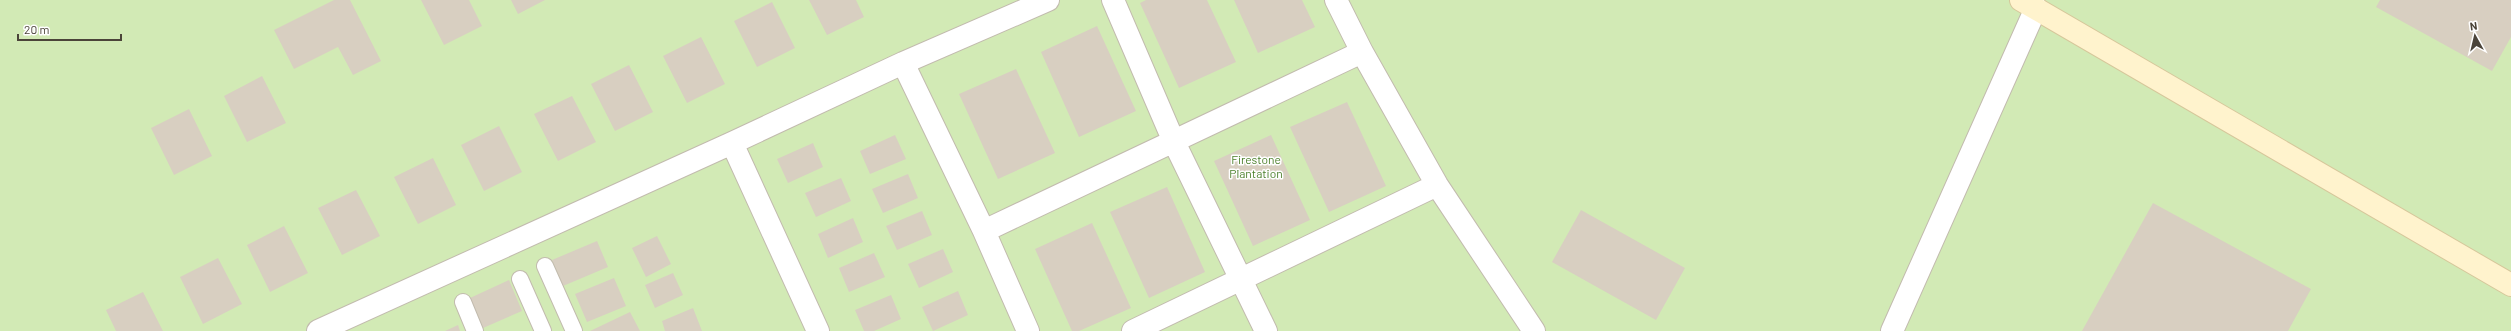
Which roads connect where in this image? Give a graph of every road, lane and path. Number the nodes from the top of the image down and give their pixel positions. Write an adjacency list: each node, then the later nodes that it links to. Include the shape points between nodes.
1 (1048, 0): 6 (street)
2 (1113, 0): 7 (street)
3 (1336, 0): 5 (street)
4 (2028, 4): 14 (main road); 25 (street)
5 (1362, 52): 7 (street); 9 (street)
6 (903, 63): 8 (street); 10 (street)
7 (1174, 142): 10 (street); 12 (street)
8 (732, 143): 16 (street); 20 (street)
9 (1437, 185): 12 (street); 24 (street)
10 (984, 231): 21 (street)
11 (545, 266): 19 (lane)
12 (1240, 278): 22 (street); 23 (street)
13 (520, 279): 18 (lane)
14 (2511, 285)
15 (463, 302): 17 (lane)
16 (318, 331)
17 (476, 331)
18 (543, 331)
19 (574, 331)
20 (818, 331)
21 (1028, 331)
22 (1133, 331)
23 (1266, 331)
24 (1534, 331)
25 (1892, 331)

